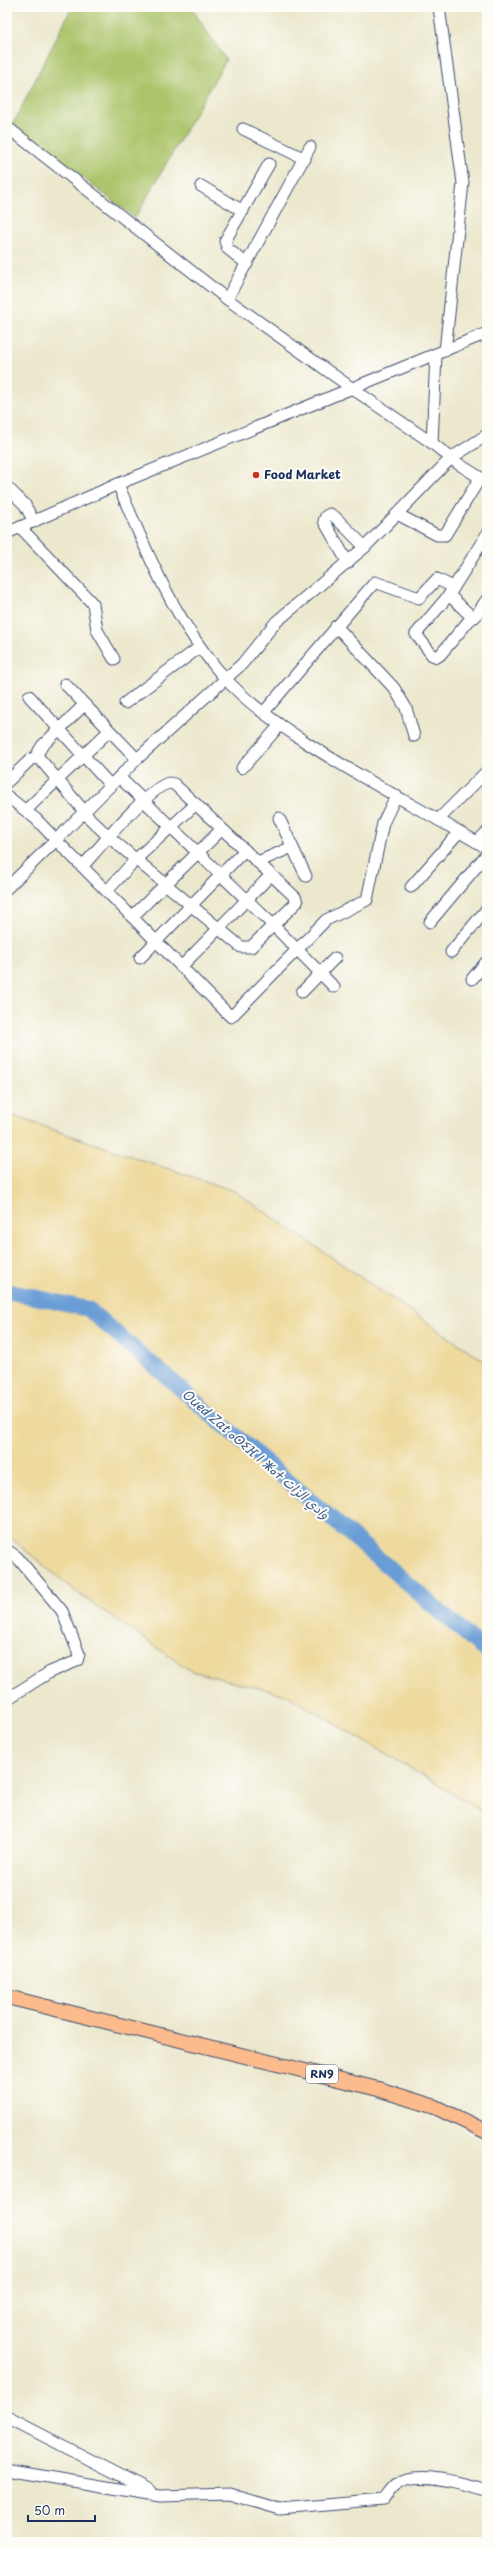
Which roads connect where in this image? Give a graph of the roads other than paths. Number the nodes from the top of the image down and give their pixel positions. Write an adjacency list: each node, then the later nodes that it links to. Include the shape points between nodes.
1 (439, 7): 12 (street, via 463,183)
2 (7, 127): 10 (street)
3 (243, 128): 5 (street)
4 (310, 147): 5 (street)
5 (305, 159): 9 (street)
6 (269, 164): 8 (street)
7 (201, 186): 8 (street)
8 (243, 211): 9 (street, via 226,241 228,249)
9 (247, 264): 10 (street)
10 (227, 299): 13 (street)
11 (487, 334): 12 (street)
12 (441, 353): 13 (street); 15 (street)
13 (353, 389): 15 (street); 18 (street)
14 (487, 435): 16 (street)
15 (432, 443): 16 (street)
16 (451, 458): 17 (street); 20 (street)
17 (484, 480): 20 (street, via 445,535 437,535)
18 (118, 484): 21 (street); 31 (street, via 148,555 175,607)
19 (7, 487): 21 (street, via 26,505)
20 (397, 514): 25 (street)
21 (34, 522): 22 (street)
22 (20, 527): 23 (street); 32 (street, via 93,604 98,630)
23 (7, 533)
24 (487, 534): 27 (street)
25 (365, 547): 26 (street); 26 (street, via 335,517 330,514 326,516 324,521)
26 (348, 563): 33 (street, via 276,622 247,658)
27 (451, 591): 29 (street); 29 (street, via 416,634 432,655 440,655); 30 (street, via 437,579 419,598 375,582)
28 (487, 598): 29 (street)
29 (472, 617)
30 (336, 626): 38 (street); 42 (street, via 394,688 406,708)
31 (200, 647): 33 (street); 36 (street)
32 (114, 659)
33 (224, 678): 38 (street); 45 (street)
34 (65, 684): 37 (street)
35 (29, 696): 40 (street)
36 (125, 703)
37 (84, 705): 40 (street); 41 (street)
38 (264, 712): 39 (street)
39 (280, 725): 46 (street); 53 (street, via 348,770)
40 (59, 729): 43 (street); 44 (street, via 42,746)
41 (109, 731): 43 (street); 45 (street)
42 (414, 736)
43 (84, 756): 49 (street); 51 (street)
44 (36, 758): 49 (street, via 44,763); 50 (street)
45 (137, 759): 48 (street)
46 (242, 768)
47 (487, 771): 59 (street)
48 (120, 777): 51 (street); 54 (street)
49 (58, 780): 56 (street); 57 (street)
50 (7, 782)
51 (110, 786): 57 (street)
52 (7, 796): 56 (street)
53 (396, 796): 59 (street); 90 (street, via 383,823 367,900 326,920)
54 (144, 801): 55 (street, via 170,783); 60 (street); 64 (street)
55 (196, 804): 60 (street); 61 (street)
56 (26, 810): 65 (street)
57 (83, 811): 64 (street); 65 (street)
58 (279, 818): 67 (street)
59 (438, 820): 62 (street)
60 (171, 826): 70 (street); 72 (street)
61 (222, 829): 69 (street); 70 (street)
62 (459, 832): 66 (street); 79 (street)
63 (487, 832): 66 (street)
64 (109, 837): 72 (street); 74 (street)
65 (56, 840): 74 (street); 80 (street)
66 (477, 842): 68 (street)
67 (292, 847): 73 (street); 77 (street)
68 (487, 848)
69 (245, 850): 73 (street); 75 (street)
70 (197, 852): 75 (street); 78 (street)
71 (487, 854): 86 (street)
72 (136, 860): 78 (street); 81 (street)
73 (258, 862): 76 (street)
74 (82, 866): 81 (street)
75 (220, 875): 82 (street); 83 (street)
76 (271, 875): 82 (street); 87 (street, via 297,900)
77 (306, 876)
78 (164, 883): 83 (street); 85 (street)
79 (411, 887)
80 (7, 888)
81 (108, 890): 85 (street)
82 (246, 899): 87 (street); 88 (street)
83 (191, 905): 88 (street); 89 (street)
84 (487, 909): 91 (street)
85 (132, 917): 89 (street)
86 (430, 922)
87 (273, 925): 88 (street, via 251,947 246,948 241,947); 90 (street)
88 (218, 928): 95 (street)
89 (157, 941): 92 (street); 95 (street)
90 (296, 949): 95 (street, via 231,1017); 96 (street)
91 (451, 952)
92 (140, 958)
93 (335, 958): 96 (street)
94 (487, 962): 97 (street)
95 (181, 967)
96 (321, 973): 98 (street); 99 (street)
97 (472, 979)
98 (334, 987)
99 (302, 992)
100 (7, 1550): 101 (street, via 62,1610 78,1654 77,1661 50,1672)
101 (7, 1700)
102 (7, 1996): 103 (main road, RN9, via 378,2088 435,2107)
103 (487, 2132)
104 (7, 2417): 107 (street)
105 (7, 2470): 107 (street)
106 (487, 2490): 107 (street, via 457,2481 422,2477 398,2483 382,2500 280,2509 229,2494)
107 (160, 2496)

